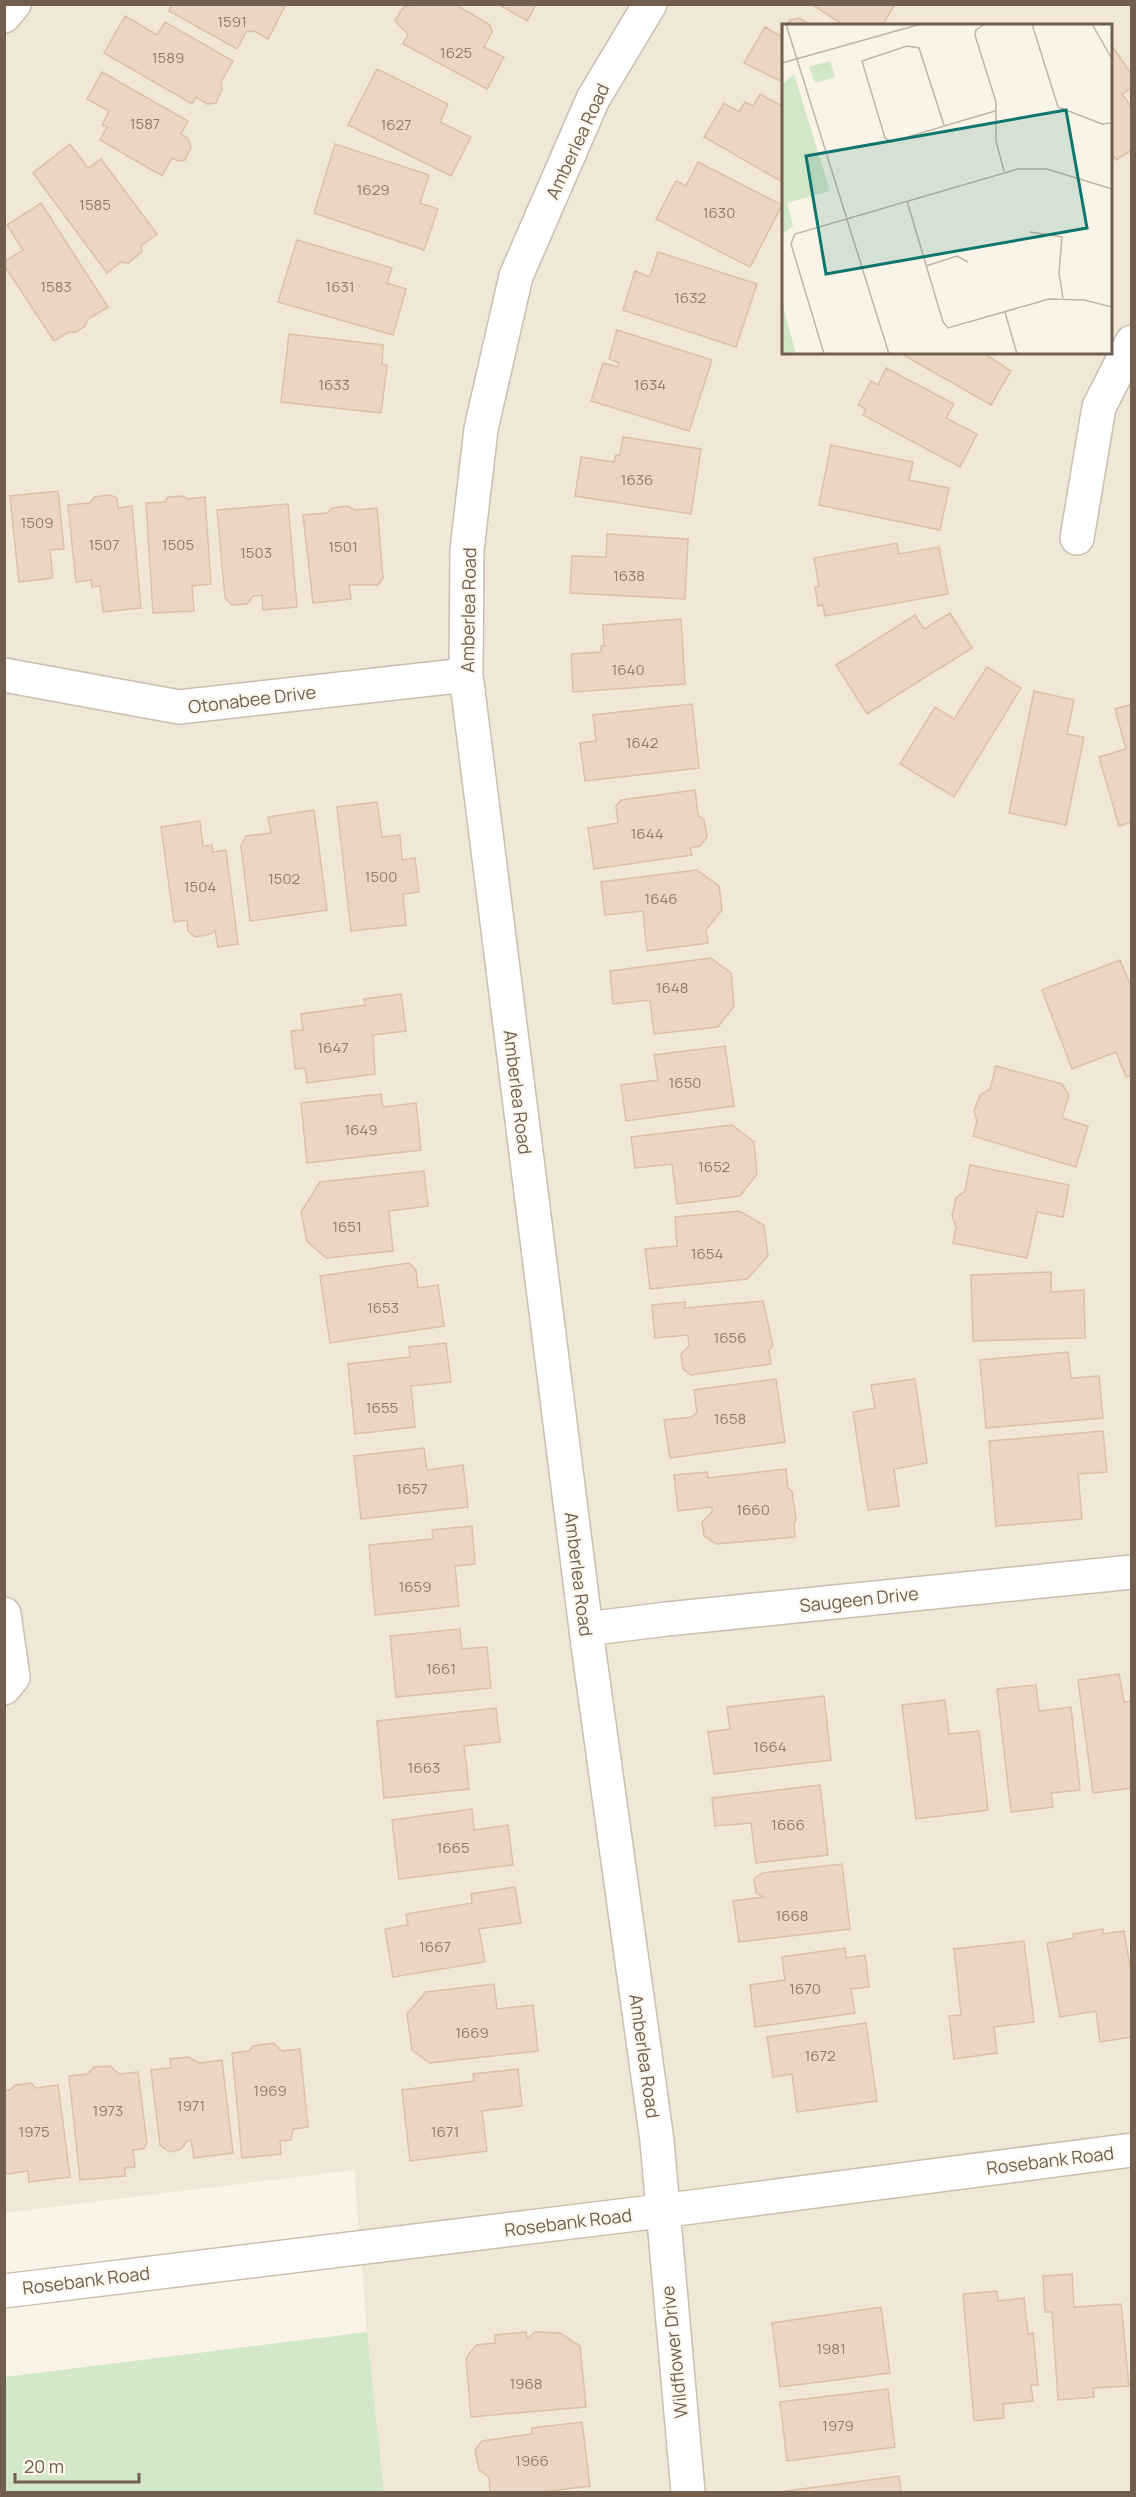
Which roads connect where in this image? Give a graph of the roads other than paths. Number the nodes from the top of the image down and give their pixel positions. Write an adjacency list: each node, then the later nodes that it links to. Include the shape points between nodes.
1 (14, 4): 3 (street)
2 (650, 4): 7 (street, Amberlea Road, via 593,99 516,276 481,429 467,550)
3 (4, 16)
4 (1131, 342): 5 (street, via 1099,407)
5 (1077, 538)
6 (4, 675): 7 (street, Otonabee Drive, via 179,707)
7 (466, 675): 10 (street, Amberlea Road)
8 (1131, 1572): 10 (street, Saugeen Drive)
9 (4, 1614): 11 (street, via 13,1677)
10 (586, 1629): 13 (street, Amberlea Road, via 654,2122)
11 (4, 1688)
12 (1131, 2150): 13 (street, Rosebank Road)
13 (661, 2211): 14 (street, Rosebank Road); 15 (street, Wildflower Drive)
14 (4, 2291)
15 (688, 2493)

